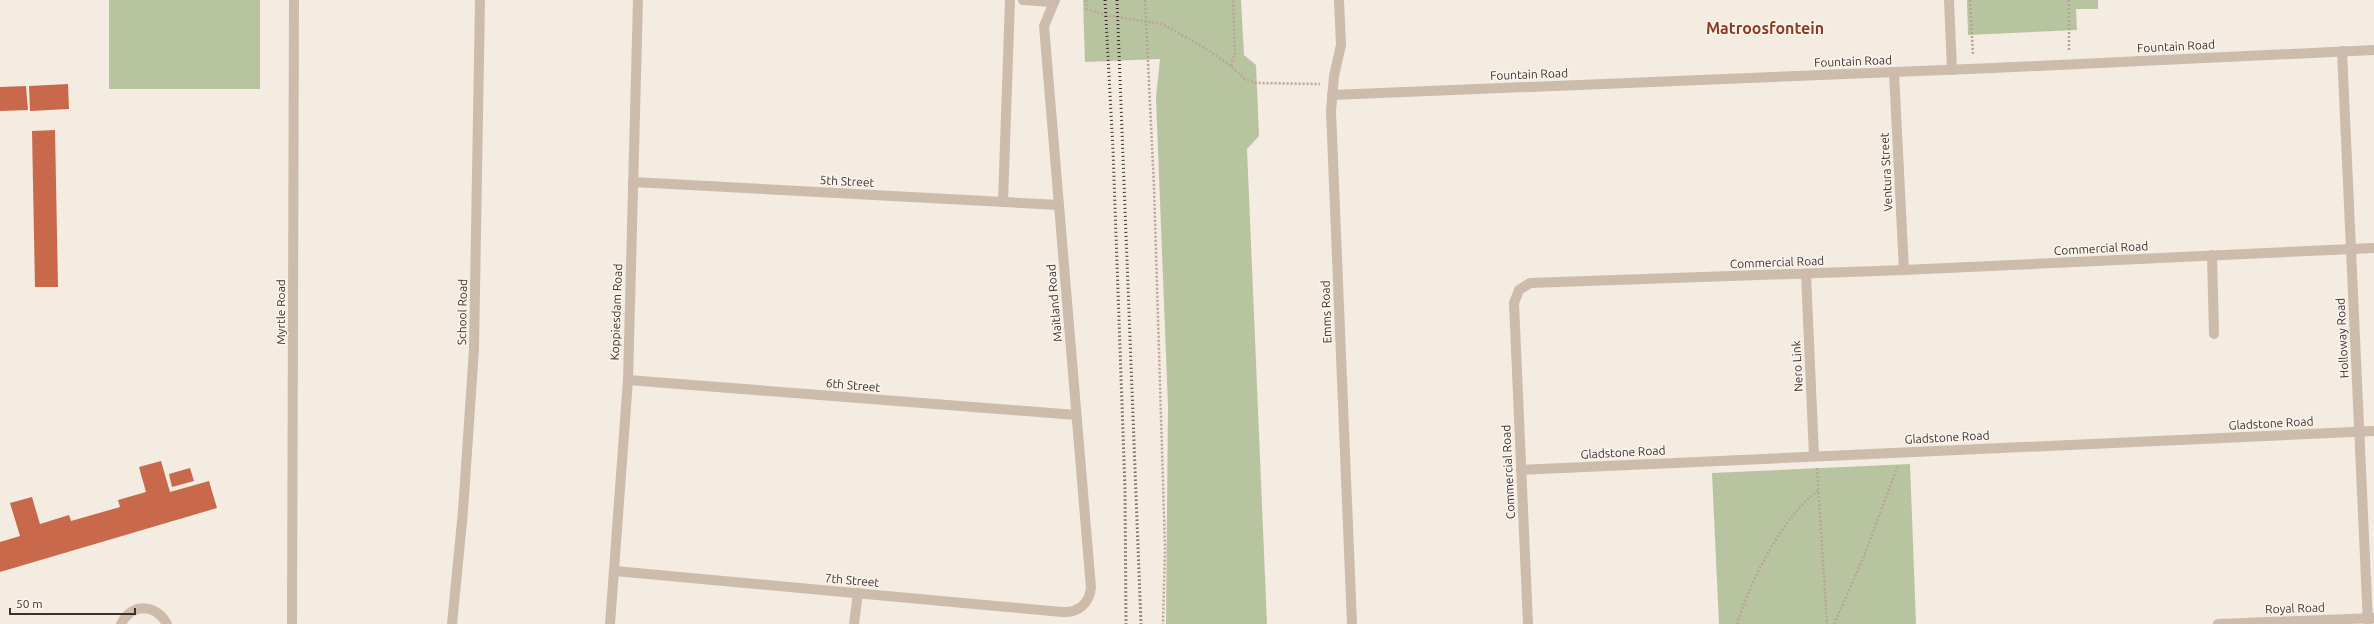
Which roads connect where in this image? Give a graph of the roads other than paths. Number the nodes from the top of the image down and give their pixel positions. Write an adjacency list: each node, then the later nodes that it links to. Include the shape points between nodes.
1 (294, 0): 35 (street, Myrtle Road)
2 (480, 0): 36 (street, School Road, via 474,349)
3 (638, 0): 14 (street, Koppiesdam Road)
4 (1010, 0): 15 (street)
5 (1023, 0): 8 (street)
6 (1339, 0): 13 (street, Emms Road, via 1341,45)
7 (1949, 0): 11 (street)
8 (1054, 1): 16 (street, Maitland Road, via 1044,26)
9 (2374, 50): 10 (street, Fountain Road)
10 (2342, 51): 11 (street, Fountain Road); 18 (street, Holloway Road)
11 (1952, 70): 12 (street, Fountain Road)
12 (1894, 73): 13 (street, Fountain Road); 20 (street, Ventura Street)
13 (1332, 96): 39 (street, Emms Road, via 1330,111)
14 (633, 182): 15 (street, 5th Street); 23 (street, Koppiesdam Road)
15 (1003, 202): 16 (street, 5th Street)
16 (1059, 205): 24 (street, Maitland Road)
17 (2374, 248): 18 (street, Commercial Road)
18 (2351, 249): 19 (street, Commercial Road); 26 (street, Holloway Road)
19 (2212, 255): 20 (street, Commercial Road); 22 (street)
20 (1904, 270): 21 (street, Commercial Road)
21 (1806, 274): 27 (street, Nero Link); 28 (street, Commercial Road, via 1530,283 1518,290 1514,303)
22 (2214, 334)
23 (628, 380): 24 (street, 6th Street); 29 (street, Koppiesdam Road)
24 (1076, 415): 31 (street, Maitland Road, via 1091,588)
25 (2374, 431): 26 (street, Gladstone Road)
26 (2360, 432): 27 (street, Gladstone Road); 32 (street, Holloway Road)
27 (1814, 456): 28 (street, Gladstone Road)
28 (1521, 470): 40 (street, Commercial Road)
29 (616, 572): 30 (street, 7th Street); 37 (street, Koppiesdam Road)
30 (858, 593): 31 (street, 7th Street, via 1068,612); 38 (street)
31 (1084, 605)
32 (2370, 620): 41 (street, Royal Road)
33 (121, 624): 34 (street, via 129,612 142,607 158,612)
34 (167, 624)
35 (292, 624)
36 (452, 624)
37 (610, 624)
38 (854, 624)
39 (1352, 624)
40 (1528, 624)
41 (2218, 624)

